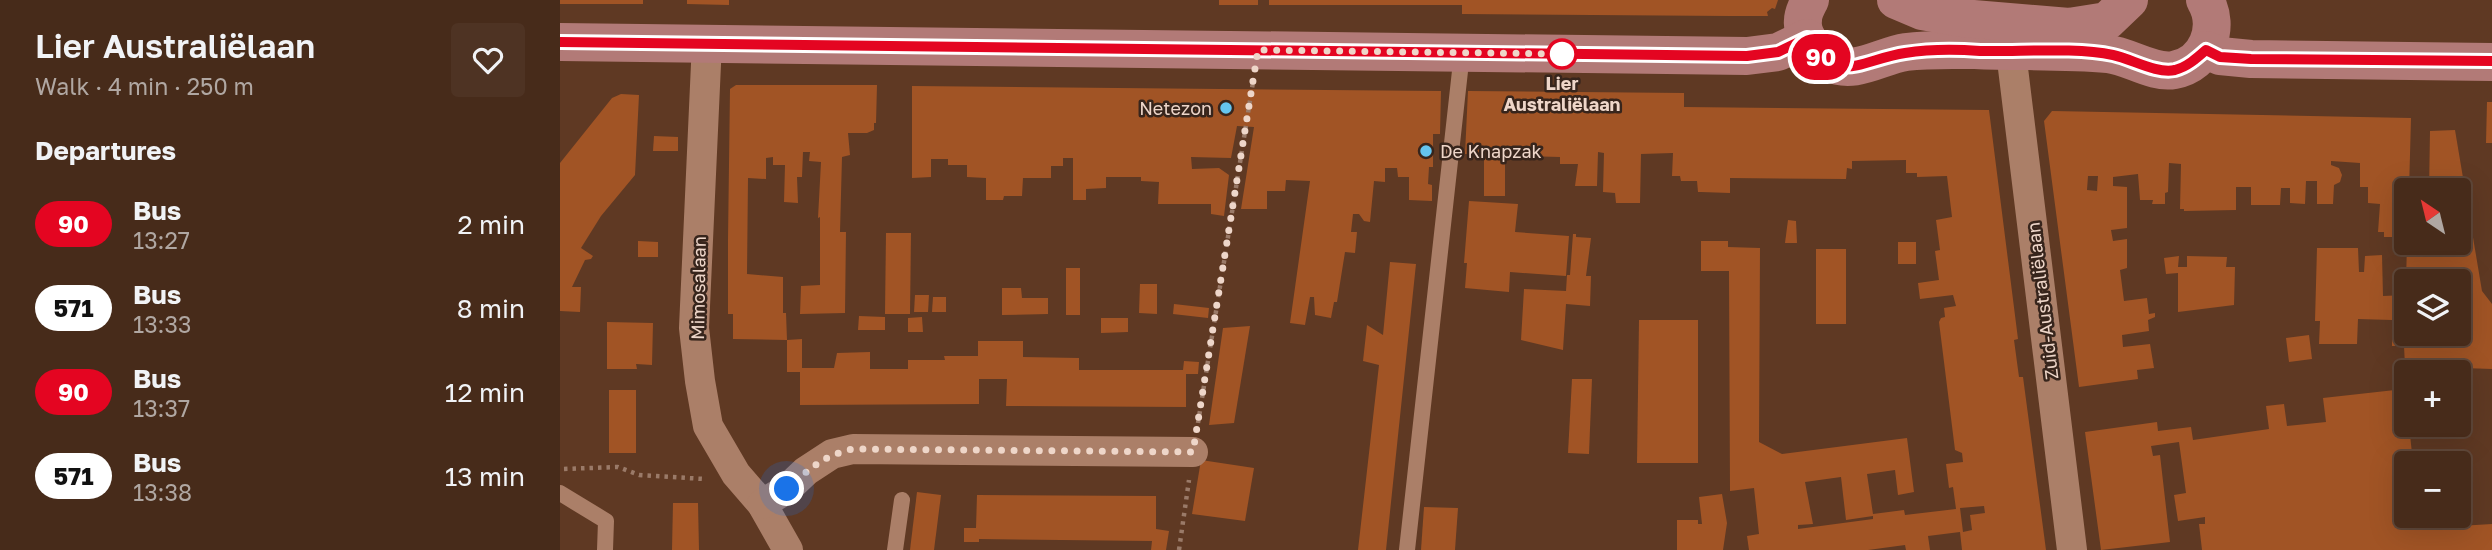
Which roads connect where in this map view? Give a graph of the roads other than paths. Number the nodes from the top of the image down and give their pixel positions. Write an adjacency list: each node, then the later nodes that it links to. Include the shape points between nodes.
1 (1810, 0): 5 (street, via 1802,22)
2 (1896, 0): 3 (street, via 1922,11 1962,18 2069,27 2107,21)
3 (2129, 0)
4 (2205, 0): 8 (street, via 2212,26)
5 (1807, 38): 9 (street, via 1826,61 1850,67 1906,52); 10 (street, via 1778,52 1747,56)
6 (560, 42): 7 (street)
7 (707, 43): 10 (street); 14 (street, Mimosalaan, via 694,328 708,426 736,474)
8 (2206, 50): 9 (street, via 2176,70 2111,54); 11 (street, via 2220,57 2251,59)
9 (2011, 52): 20 (street, Zuid-Australiëlaan)
10 (1462, 53): 19 (lane)
11 (2492, 62)
12 (1193, 452): 14 (street, via 853,449 832,454 787,489)
13 (560, 493): 16 (lane, via 606,521)
14 (757, 498): 17 (street, Mimosalaan)
15 (902, 500): 18 (lane)
16 (605, 550)
17 (788, 550)
18 (895, 550)
19 (1407, 550)
20 (2072, 550)

